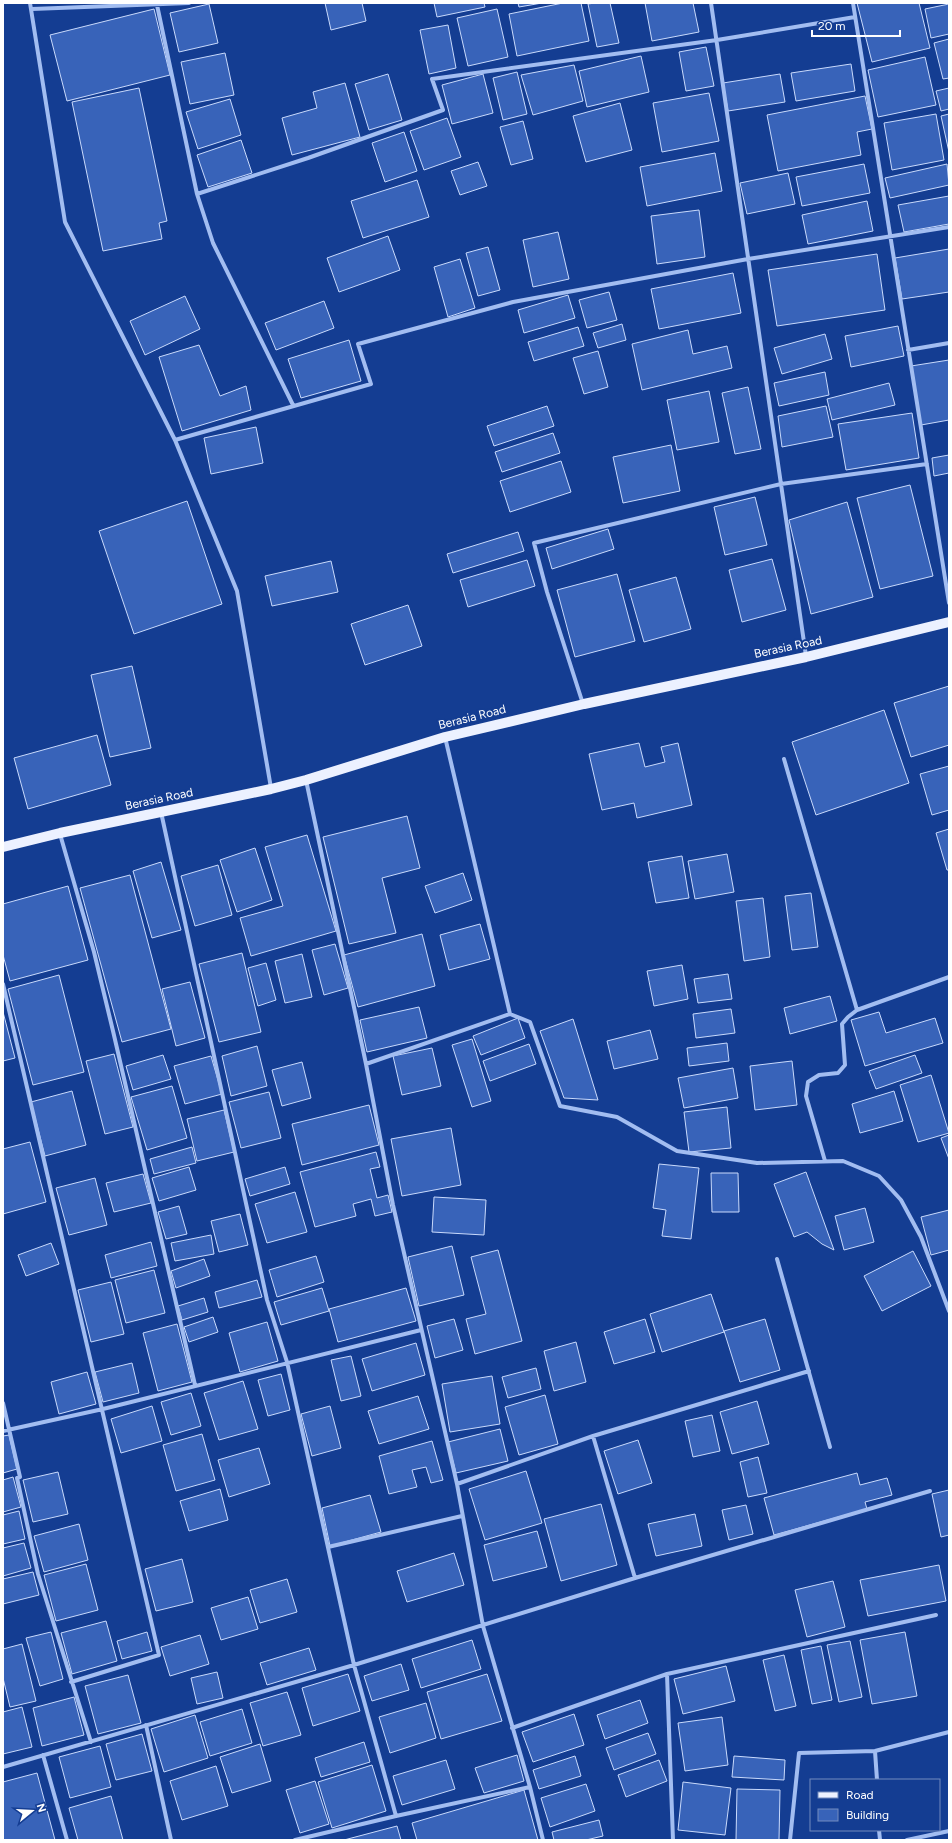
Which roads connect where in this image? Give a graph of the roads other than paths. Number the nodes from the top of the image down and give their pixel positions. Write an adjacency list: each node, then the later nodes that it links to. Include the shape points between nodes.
1 (30, 3): 6 (street)
2 (189, 3): 5 (street)
3 (711, 3): 8 (street)
4 (853, 3): 7 (street)
5 (157, 5): 6 (street); 9 (street)
6 (32, 9): 16 (street, via 65,222)
7 (855, 17): 8 (street); 11 (street)
8 (717, 40): 9 (street, via 432,79 442,110); 12 (street)
9 (197, 194): 15 (street, via 213,243)
10 (949, 227): 11 (street)
11 (890, 237): 12 (street); 14 (street)
12 (748, 259): 15 (street, via 514,302 358,344 371,384); 18 (street)
13 (949, 343): 14 (street)
14 (908, 350): 17 (street)
15 (293, 405): 16 (street)
16 (175, 440): 26 (street, via 237,591)
17 (927, 464): 18 (street); 19 (street)
18 (781, 484): 21 (street); 22 (street, via 534,543 547,592)
19 (949, 603)
20 (949, 622): 21 (main road, Berasia Road)
21 (806, 658): 22 (main road, Berasia Road)
22 (584, 704): 23 (main road, Berasia Road)
23 (445, 737): 25 (main road, Berasia Road); 33 (street)
24 (784, 760): 32 (street)
25 (306, 780): 26 (main road, Berasia Road); 34 (street)
26 (272, 789): 27 (main road, Berasia Road)
27 (161, 812): 28 (main road, Berasia Road); 39 (street, via 267,1300)
28 (60, 833): 29 (main road, Berasia Road); 41 (street, via 112,1024)
29 (3, 847)
30 (949, 977): 32 (street)
31 (3, 984): 43 (street)
32 (857, 1010): 35 (street, via 842,1024 845,1065 838,1073 819,1076 808,1082 806,1096)
33 (510, 1014): 34 (street); 35 (street, via 530,1022 560,1106 617,1117 677,1151 757,1163)
34 (366, 1064): 38 (street)
35 (825, 1161): 37 (street, via 842,1161 879,1176 901,1200 921,1237)
36 (777, 1259): 40 (street)
37 (949, 1311)
38 (421, 1330): 39 (street); 48 (street)
39 (287, 1362): 41 (street); 51 (street)
40 (809, 1371): 46 (street); 47 (street)
41 (194, 1385): 43 (street)
42 (3, 1403): 44 (street)
43 (102, 1409): 44 (street); 57 (street, via 159,1655)
44 (10, 1430): 45 (street); 57 (street, via 20,1478 17,1478 38,1574)
45 (3, 1432)
46 (593, 1436): 48 (street); 52 (street)
47 (830, 1447)
48 (457, 1484): 50 (street)
49 (930, 1491): 52 (street)
50 (462, 1516): 51 (street); 54 (street)
51 (328, 1548): 55 (street)
52 (635, 1578): 54 (street)
53 (936, 1615): 56 (street)
54 (483, 1626): 55 (street); 59 (street)
55 (354, 1665): 58 (street); 67 (street)
56 (667, 1674): 59 (street); 73 (street)
57 (71, 1682): 61 (street)
58 (146, 1725): 61 (street); 70 (street)
59 (512, 1728): 66 (street)
60 (949, 1732): 62 (street)
61 (92, 1742): 63 (street)
62 (875, 1751): 65 (street); 74 (street, via 799,1753)
63 (43, 1755): 64 (street); 69 (street)
64 (3, 1767)
65 (877, 1779)
66 (530, 1787): 67 (street); 72 (street)
67 (396, 1816): 71 (street)
68 (949, 1831): 75 (street)
69 (67, 1840)
70 (171, 1840)
71 (295, 1840)
72 (543, 1840)
73 (673, 1840)
74 (790, 1840)
75 (907, 1840)

